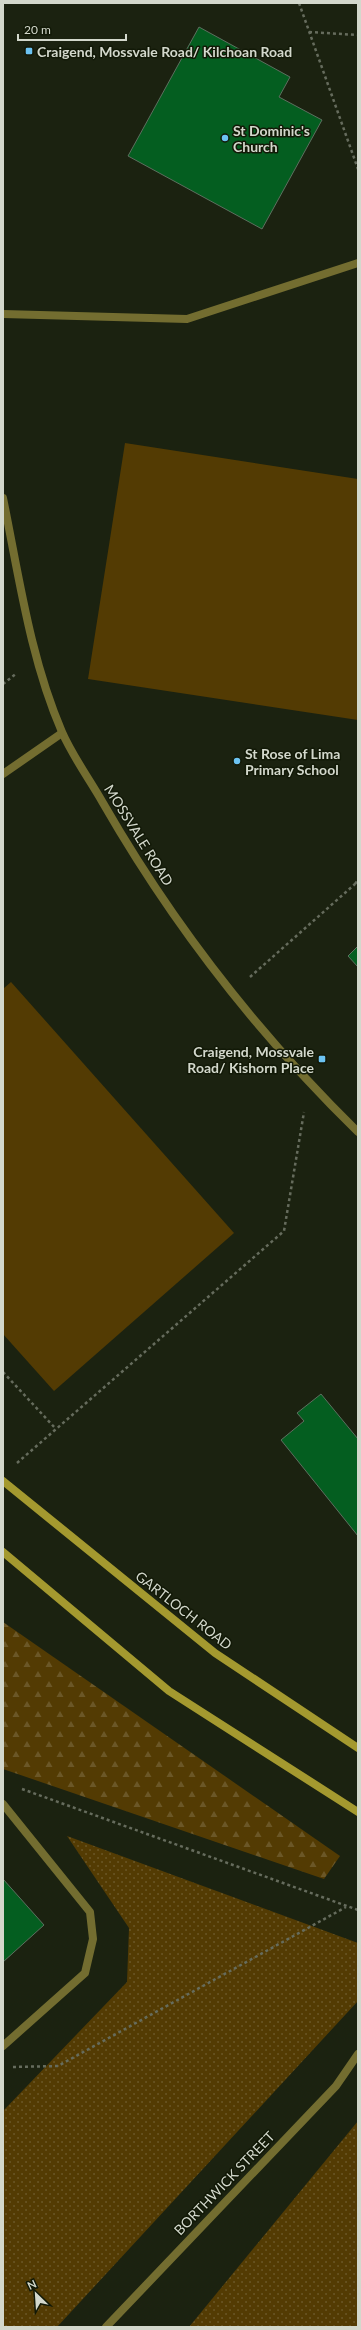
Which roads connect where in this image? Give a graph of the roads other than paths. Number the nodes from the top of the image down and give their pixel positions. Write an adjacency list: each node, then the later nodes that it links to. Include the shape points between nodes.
1 (358, 263): 2 (street, via 187,319)
2 (3, 314)
3 (3, 498): 4 (street, MOSSVALE ROAD, via 36,657)
4 (62, 733): 5 (street); 6 (street, MOSSVALE ROAD, via 128,846 209,963 309,1084)
5 (3, 774)
6 (358, 1132)
7 (3, 1481): 9 (main road, GARTLOCH ROAD, via 215,1653)
8 (3, 1552): 11 (main road, via 169,1691)
9 (358, 1748)
10 (3, 1804): 12 (street, via 90,1912 93,1939 85,1973)
11 (358, 1812)
12 (3, 2046)
13 (358, 2054): 14 (street, BORTHWICK STREET, via 336,2086)
14 (106, 2327)

